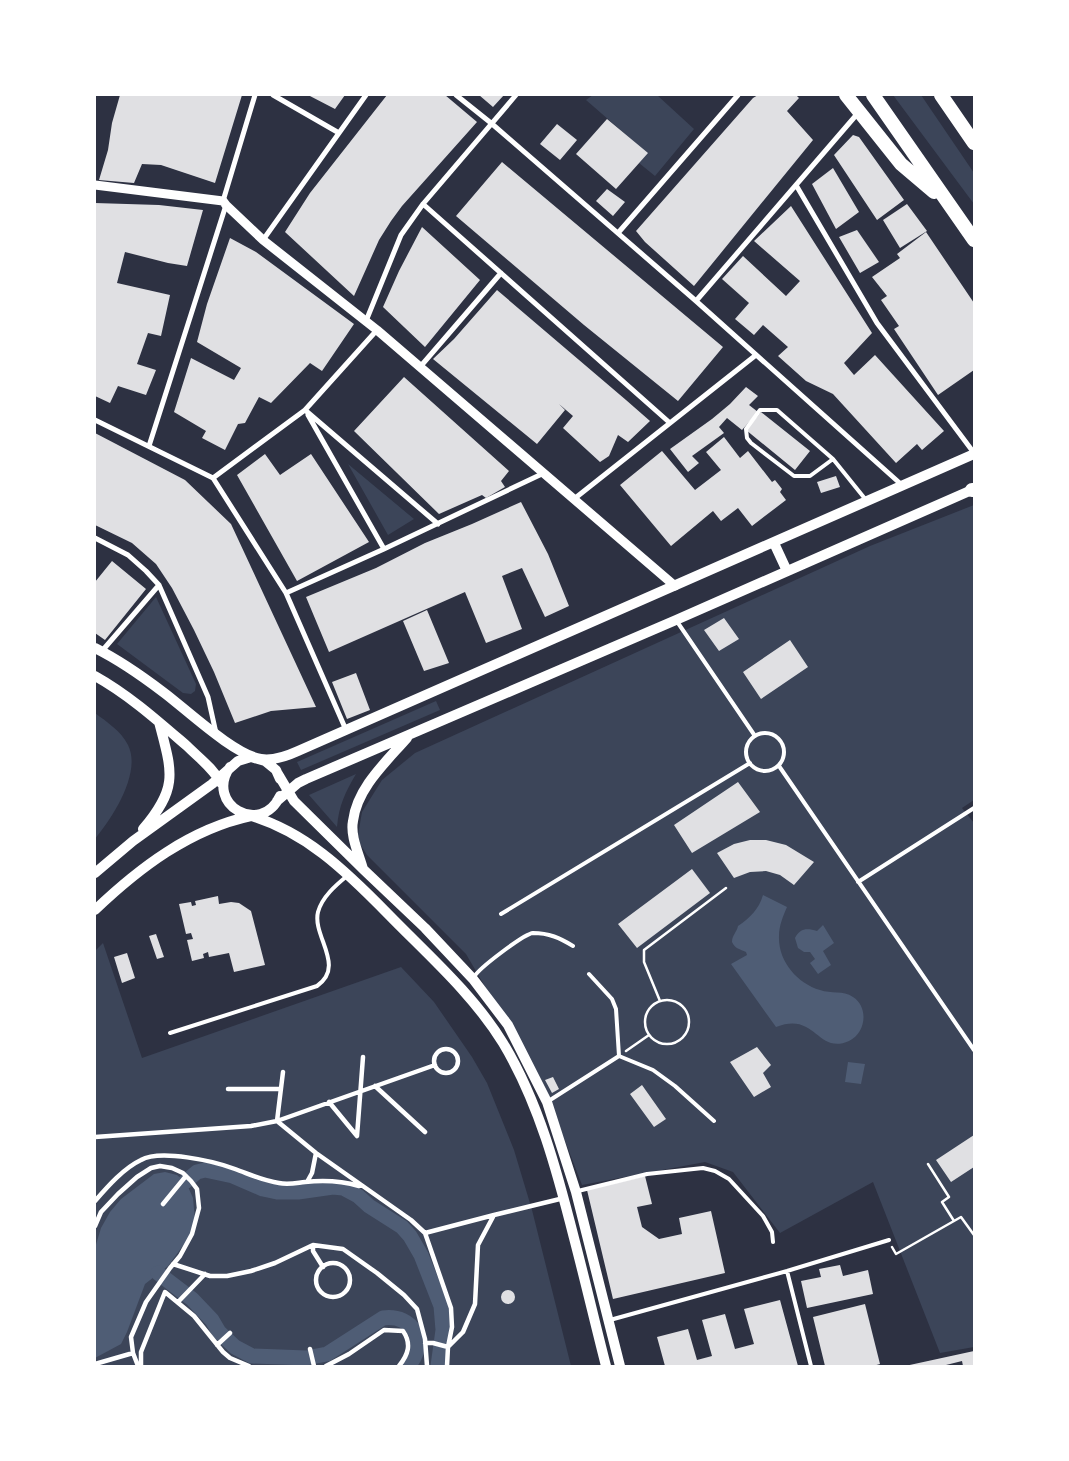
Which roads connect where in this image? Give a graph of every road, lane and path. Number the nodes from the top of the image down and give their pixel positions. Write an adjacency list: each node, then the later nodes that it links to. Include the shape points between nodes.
1 (255, 95): 16 (street)
2 (273, 95): 12 (street)
3 (366, 95): 12 (street)
4 (456, 95): 11 (street)
5 (516, 95): 11 (street)
6 (738, 95): 19 (street)
7 (846, 95): 10 (highway)
8 (873, 95): 18 (highway)
9 (941, 95): 13 (highway)
10 (859, 112): 15 (street); 18 (highway, via 901,164)
11 (491, 123): 17 (street); 19 (street)
12 (339, 133): 20 (street)
13 (974, 143)
14 (95, 185): 16 (street)
15 (796, 185): 23 (street); 32 (street, via 877,323)
16 (224, 203): 20 (street); 31 (street)
17 (423, 204): 22 (street); 24 (street, via 401,235)
18 (950, 206): 21 (highway)
19 (618, 233): 23 (street)
20 (263, 240): 24 (street)
21 (974, 240)
22 (501, 273): 27 (street); 30 (street)
23 (696, 301): 26 (street)
24 (366, 321): 25 (street)
25 (377, 330): 27 (street); 28 (street)
26 (756, 355): 30 (street); 36 (street)
27 (420, 367): 34 (street)
28 (305, 410): 35 (street); 40 (street); 43 (street)
29 (95, 420): 31 (street)
30 (670, 423): 38 (street)
31 (149, 446): 35 (street)
32 (974, 454): 36 (main road)
33 (833, 459): 33 (lane, via 776,410 762,410 746,429 751,443 794,476 810,476); 39 (lane)
34 (544, 473): 38 (street); 40 (street)
35 (213, 478): 47 (street)
36 (903, 486): 39 (main road)
37 (973, 490): 44 (main road)
38 (574, 499): 46 (street)
39 (868, 502): 42 (main road)
40 (438, 524): 43 (street)
41 (95, 538): 45 (street, via 128,555)
42 (774, 543): 44 (main road); 46 (main road)
43 (384, 549): 47 (street)
44 (787, 571): 48 (main road)
45 (160, 585): 49 (street); 53 (street, via 208,697)
46 (675, 586): 52 (main road)
47 (286, 592): 52 (street)
48 (676, 620): 54 (main road); 55 (lane)
49 (98, 650): 53 (main road, via 163,692)
50 (95, 676): 51 (main road)
51 (159, 721): 61 (main road); 67 (main road, via 171,770 170,784 153,817)
52 (346, 730): 56 (main road, via 290,755)
53 (216, 734): 56 (main road)
54 (408, 736): 63 (main road, via 306,778); 68 (main road, via 371,780 357,804 352,822)
55 (756, 736): 57 (lane, via 750,740 746,751); 58 (lane, via 767,733 778,738 784,755)
56 (261, 759): 59 (main road, via 246,758); 60 (main road, via 273,766)
57 (750, 763): 58 (lane, via 767,771); 74 (lane)
58 (778, 766): 71 (lane)
59 (230, 767): 61 (main road); 62 (main road, via 225,775)
60 (278, 774): 63 (main road); 64 (main road, via 281,788)
61 (218, 778): 62 (main road); 67 (main road)
62 (224, 789): 66 (main road, via 228,803 235,810)
63 (288, 791): 64 (main road); 68 (main road, via 294,801)
64 (277, 801): 66 (main road, via 267,811)
65 (974, 808): 71 (lane)
66 (251, 815): 70 (main road, via 304,840); 73 (main road, via 216,826 159,858)
67 (133, 841): 69 (main road)
68 (364, 870): 77 (main road)
69 (95, 873)
70 (349, 874): 79 (lane, via 325,899 318,912 329,961 328,973 317,986); 102 (main road, via 465,992 503,1043 536,1109)
71 (858, 882): 81 (lane)
72 (726, 888): 78 (path, via 644,950 644,962)
73 (95, 910)
74 (502, 914)
75 (573, 946): 77 (lane, via 557,936 531,933 497,956)
76 (589, 974): 82 (lane, via 612,999 616,1009)
77 (473, 979): 91 (main road, via 508,1025)
78 (660, 1001): 80 (path, via 646,1015 646,1029); 80 (path, via 673,1001 685,1009 689,1024 687,1031 669,1044)
79 (170, 1033)
80 (650, 1035): 82 (path)
81 (974, 1050)
82 (619, 1056): 91 (lane); 93 (lane, via 653,1070)
83 (363, 1057): 89 (street)
84 (435, 1065): 84 (street, via 435,1056 440,1050 452,1050 458,1056 458,1064 450,1072 443,1072); 86 (street)
85 (283, 1072): 88 (street)
86 (375, 1086): 89 (street); 94 (street)
87 (228, 1089): 88 (street)
88 (281, 1089): 92 (street)
89 (360, 1092): 90 (street); 90 (street, via 357,1136)
90 (329, 1102): 92 (street)
91 (547, 1102): 101 (main road)
92 (277, 1121): 95 (street, via 251,1126); 96 (street)
93 (714, 1121)
94 (425, 1132)
95 (95, 1137)
96 (316, 1153): 99 (street, via 312,1173); 100 (street)
97 (928, 1164): 106 (path, via 949,1197 942,1202)
98 (184, 1174): 104 (street); 107 (street, via 172,1168 151,1168 118,1194 101,1212); 113 (street, via 197,1189 199,1208 187,1246)
99 (306, 1182): 100 (street, via 345,1182); 103 (street, via 272,1182 233,1168 180,1156 160,1156 142,1159)
100 (362, 1187): 108 (street, via 411,1220)
101 (576, 1192): 111 (lane, via 647,1174 709,1169 729,1178 763,1216 772,1232); 118 (main road)
102 (564, 1198): 105 (street); 133 (main road)
103 (95, 1201)
104 (163, 1204)
105 (494, 1214): 108 (street); 122 (street, via 478,1245 472,1313 462,1332)
106 (954, 1221): 109 (path, via 960,1216); 110 (path, via 896,1254)
107 (95, 1226)
108 (425, 1234): 122 (street, via 452,1308)
109 (974, 1235)
110 (889, 1240): 115 (lane)
111 (773, 1242)
112 (312, 1245): 114 (street, via 312,1251); 116 (street, via 251,1271 227,1276); 120 (street, via 343,1249 404,1295 417,1309)
113 (171, 1266): 116 (street); 124 (street, via 146,1302 131,1337)
114 (323, 1267): 114 (street, via 333,1264 344,1267 350,1277 344,1293 334,1297 320,1290 316,1281)
115 (786, 1271): 118 (lane); 135 (lane)
116 (205, 1274): 117 (street)
117 (178, 1302): 121 (street); 126 (street, via 165,1292 141,1352)
118 (609, 1320): 134 (main road)
119 (230, 1333): 121 (street)
120 (425, 1343): 122 (street); 131 (street)
121 (217, 1345): 127 (street, via 230,1358)
122 (448, 1347): 132 (street)
123 (310, 1349): 128 (street)
124 (133, 1353): 125 (street); 126 (street)
125 (95, 1364)
126 (139, 1366)
127 (249, 1366)
128 (314, 1366)
129 (326, 1366): 130 (street, via 384,1330 403,1331 408,1338 407,1356)
130 (398, 1366)
131 (427, 1366)
132 (447, 1366)
133 (606, 1366)
134 (620, 1366)
135 (811, 1366)

